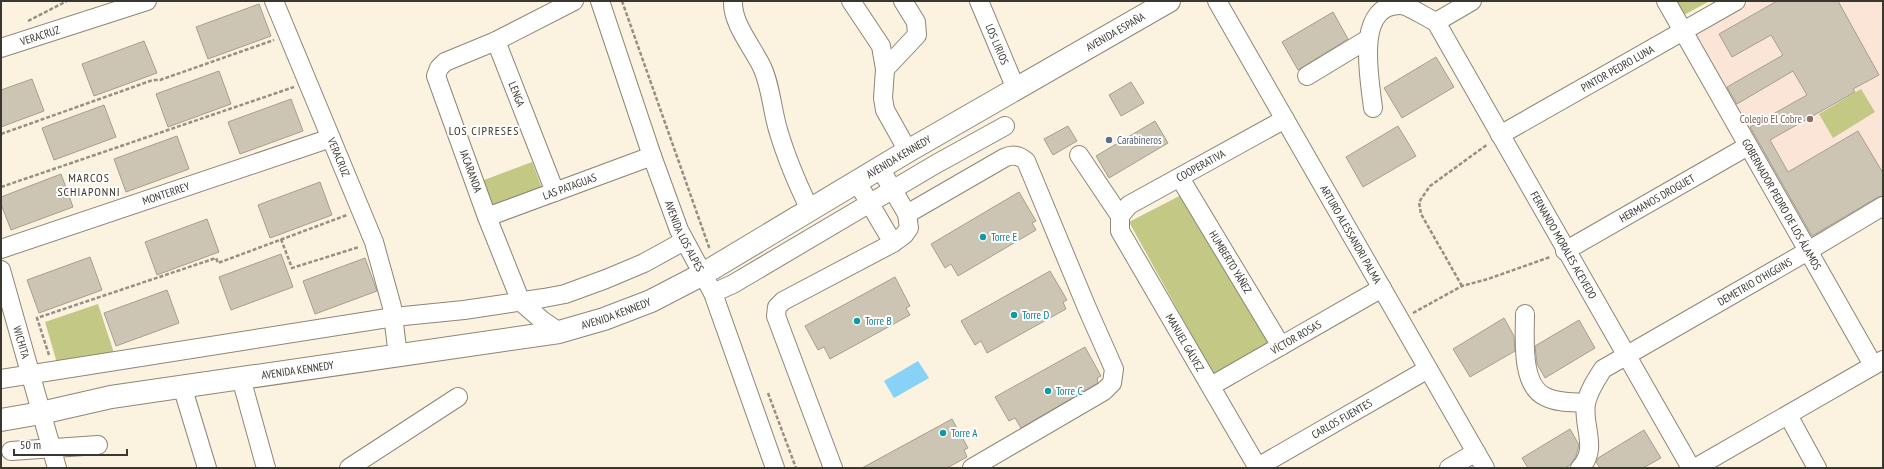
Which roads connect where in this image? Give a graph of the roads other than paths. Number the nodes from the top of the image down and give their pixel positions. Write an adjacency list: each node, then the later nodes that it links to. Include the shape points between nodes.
1 (147, 1): 18 (street, VERACRUZ)
2 (274, 1): 27 (street, VERACRUZ)
3 (574, 1): 17 (street, JACARANDA)
4 (600, 1): 31 (street, AVENIDA LOS ALPES)
5 (733, 1): 39 (street, via 733,10 764,70 779,133 793,175)
6 (851, 1): 20 (street, via 881,46)
7 (902, 1): 20 (street, via 916,22 917,35)
8 (979, 1): 22 (street, LOS LIRIOS)
9 (1217, 1): 24 (street, ARTURO ALESSANDRI PALMA)
10 (1472, 1): 14 (street)
11 (1666, 1): 15 (street, GOBERNADOR PEDRO DE LOS ÁLAMOS)
12 (1736, 1): 15 (street, PINTOR PEDRO LUNA)
13 (1155, 5): 19 (main road, AVENIDA ESPAÑA)
14 (1436, 22): 16 (street, via 1400,5 1388,8 1378,15 1370,27); 26 (street, FERNANDO MORALES ACEVEDO)
15 (1683, 31): 26 (street, PINTOR PEDRO LUNA); 28 (street, GOBERNADOR PEDRO DE LOS ÁLAMOS)
16 (1368, 39): 21 (street); 23 (street)
17 (496, 41): 36 (street, LENGA); 42 (street, JACARANDA, via 445,62 436,76)
18 (1, 48)
19 (1062, 63): 22 (main road, AVENIDA KENNEDY)
20 (885, 69): 29 (street, via 885,110)
21 (1307, 76)
22 (1016, 88): 29 (main road, AVENIDA KENNEDY)
23 (1373, 108)
24 (1285, 119): 33 (street, COOPERATIVA); 50 (street, ARTURO ALESSANDRI PALMA)
25 (1005, 126): 35 (street)
26 (1500, 135): 46 (street, FERNANDO MORALES ACEVEDO)
27 (331, 138): 45 (street, MONTERREY); 54 (street, VERACRUZ, via 374,242)
28 (1748, 146): 46 (street, HERMANOS DROGUET); 47 (street, GOBERNADOR PEDRO DE LOS ÁLAMOS)
29 (908, 151): 32 (main road, AVENIDA KENNEDY)
30 (1079, 155): 41 (street)
31 (652, 156): 36 (street, LAS PATAGUAS); 43 (street, AVENIDA LOS ALPES)
32 (880, 168): 34 (main road, AVENIDA KENNEDY); 35 (street)
33 (1180, 178): 41 (street, COOPERATIVA, via 1129,205); 56 (street, HUMBERTO YÁÑEZ)
34 (857, 182): 37 (street); 39 (main road, AVENIDA KENNEDY)
35 (892, 190): 37 (street); 40 (street)
36 (555, 192): 42 (street, LAS PATAGUAS)
37 (870, 203): 44 (street); 51 (street, via 733,284)
38 (1883, 206): 47 (street, DEMETRIO O'HIGGINS)
39 (810, 210): 49 (main road, AVENIDA KENNEDY)
40 (907, 214): 44 (street, via 908,228 904,235); 82 (street, via 1004,158 1021,157 1026,161 1086,308 1114,369 1112,383 1104,391)
41 (1120, 216): 65 (street, MANUEL GÁLVEZ, via 1120,231)
42 (488, 218): 52 (street, JACARANDA)
43 (684, 241): 49 (street, AVENIDA LOS ALPES); 52 (street, via 644,263 584,288)
44 (893, 243): 81 (street, via 783,301 776,312)
45 (1, 249)
46 (1566, 251): 58 (street, FERNANDO MORALES ACEVEDO)
47 (1808, 251): 58 (street, DEMETRIO O'HIGGINS); 59 (street, GOBERNADOR PEDRO DE LOS ÁLAMOS)
48 (1, 270): 61 (street, WICHITA)
49 (709, 270): 51 (street, AVENIDA LOS ALPES); 55 (main road, AVENIDA KENNEDY, via 651,301 604,319)
50 (1382, 288): 56 (street, VÍCTOR ROSAS); 60 (street, ARTURO ALESSANDRI PALMA)
51 (713, 293): 80 (street, AVENIDA LOS ALPES)
52 (521, 302): 54 (street); 55 (street)
53 (1525, 314): 67 (street, via 1527,371 1536,389 1551,399)
54 (394, 317): 57 (street, VERACRUZ); 61 (street)
55 (559, 332): 57 (main road, AVENIDA KENNEDY)
56 (1281, 346): 65 (street, VÍCTOR ROSAS)
57 (398, 356): 62 (main road, AVENIDA KENNEDY)
58 (1626, 356): 67 (street, DEMETRIO O'HIGGINS, via 1603,369 1592,385); 87 (street, FERNANDO MORALES ACEVEDO)
59 (1878, 363): 70 (street)
60 (1428, 369): 75 (street, ARTURO ALESSANDRI PALMA); 83 (street, CARLOS FUENTES)
61 (32, 374): 63 (street); 69 (street, WICHITA)
62 (241, 378): 64 (main road, AVENIDA KENNEDY); 78 (street)
63 (1, 379)
64 (182, 386): 69 (main road, AVENIDA KENNEDY); 77 (street)
65 (1211, 386): 83 (street, MANUEL GÁLVEZ)
66 (458, 397): 79 (street)
67 (1586, 403): 86 (street, via 1589,452 1586,462)
68 (1, 406): 69 (main road, AVENIDA KENNEDY)
69 (39, 407): 71 (main road, AVENIDA KENNEDY); 73 (street, WICHITA)
70 (1788, 415): 88 (street); 89 (street)
71 (1, 420)
72 (98, 445): 73 (street)
73 (51, 447): 74 (street); 76 (street, WICHITA)
74 (11, 451)
75 (1476, 452): 84 (street); 85 (street, ARTURO ALESSANDRI PALMA)
76 (57, 468)
77 (207, 468)
78 (266, 468)
79 (349, 468)
80 (775, 468)
81 (833, 468)
82 (972, 468)
83 (1257, 468)
84 (1449, 468)
85 (1485, 468)
86 (1580, 468)
87 (1691, 468)
88 (1695, 468)
89 (1817, 468)

